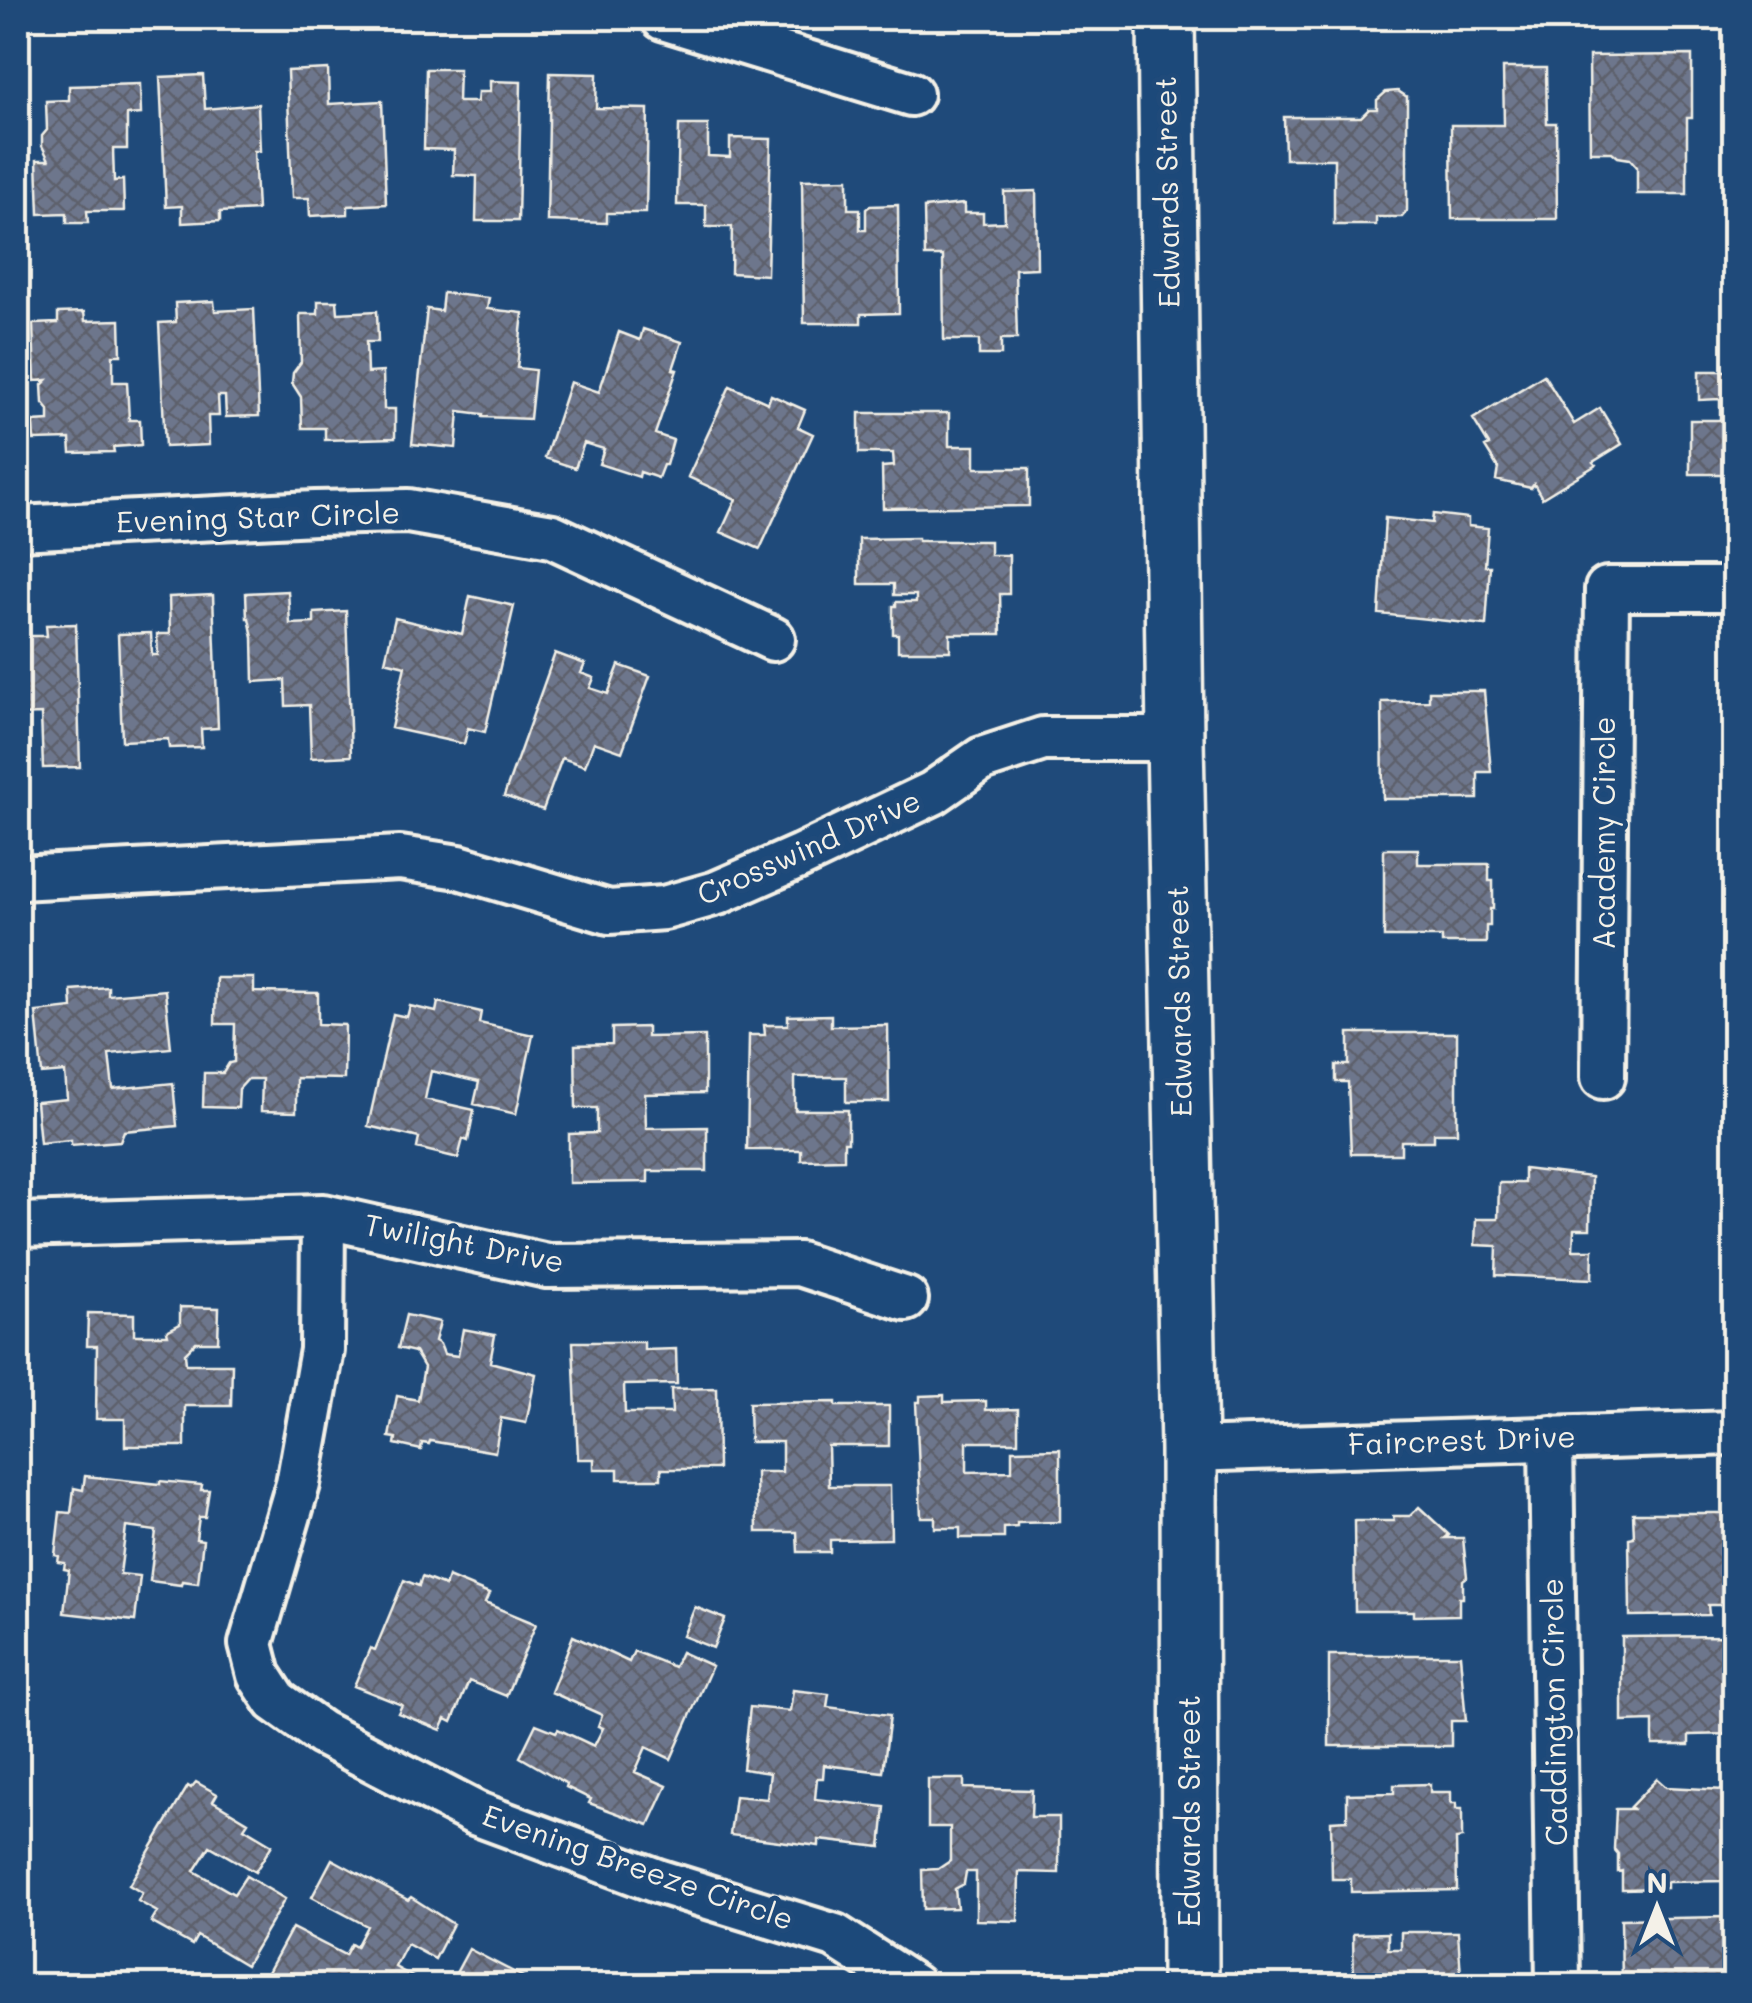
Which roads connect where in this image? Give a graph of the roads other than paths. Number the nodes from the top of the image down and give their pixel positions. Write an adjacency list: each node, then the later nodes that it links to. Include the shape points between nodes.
1 (664, 18): 3 (street)
2 (1166, 18): 7 (main road, Edwards Street)
3 (911, 94)
4 (18, 528): 6 (street, Evening Star Circle, via 408,511 552,536)
5 (1734, 589): 9 (street, Academy Circle, via 1607,590)
6 (773, 640)
7 (1175, 740): 8 (street, Crosswind Drive, via 1043,740 982,759 933,793 801,856 664,908 609,912 460,867 400,858); 15 (main road, Edwards Street)
8 (18, 878)
9 (1604, 1078)
10 (322, 1216): 11 (street, Twilight Drive); 12 (street, Twilight Drive, via 548,1266 798,1264); 16 (street, Evening Breeze Circle, via 322,1350 298,1484 251,1644 276,1701 322,1733 475,1812 657,1881 836,1936)
11 (18, 1225)
12 (906, 1299)
13 (1734, 1433): 14 (street, Faircrest Drive)
14 (1551, 1438): 15 (street, Faircrest Drive); 18 (street, Caddington Circle)
15 (1190, 1450): 17 (main road, Edwards Street)
16 (913, 1986)
17 (1190, 1986)
18 (1558, 1986)

